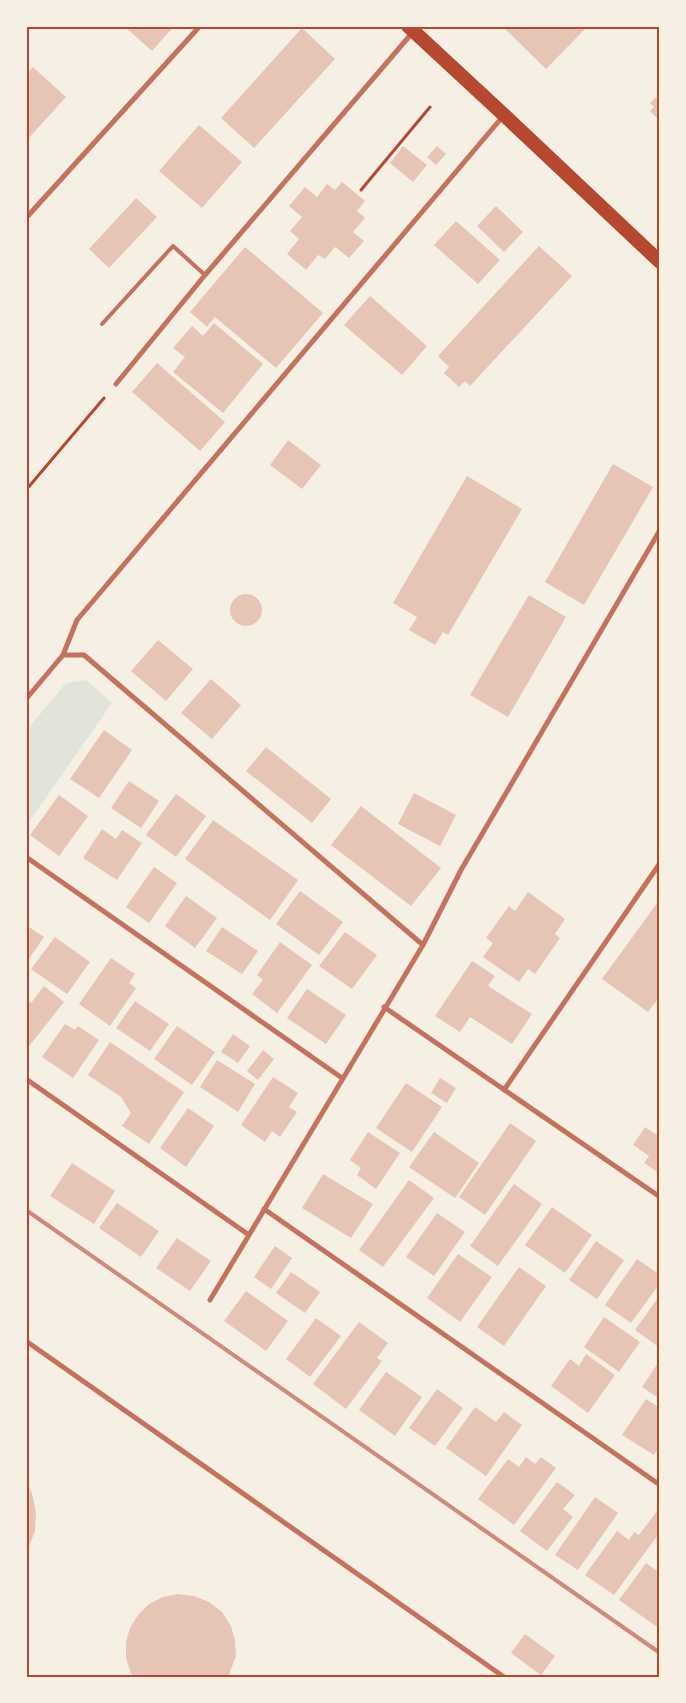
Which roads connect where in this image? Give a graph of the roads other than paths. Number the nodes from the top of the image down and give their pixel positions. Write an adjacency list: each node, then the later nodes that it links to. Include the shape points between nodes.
1 (200, 26): 4 (street)
2 (411, 29): 3 (highway); 6 (street)
3 (504, 115): 5 (highway); 10 (street, via 77,620)
4 (26, 218)
5 (660, 262)
6 (205, 275): 7 (lane, via 173,246); 8 (street)
7 (102, 324)
8 (116, 384)
9 (660, 530): 14 (street, via 461,870)
10 (63, 656): 11 (street); 14 (street, via 84,655)
11 (26, 698)
12 (26, 857): 16 (street)
13 (660, 863): 18 (street)
14 (422, 945): 15 (street)
15 (384, 1007): 16 (street); 18 (street)
16 (342, 1078): 20 (street)
17 (26, 1080): 21 (street)
18 (504, 1090): 19 (street)
19 (660, 1197)
20 (264, 1209): 21 (street); 24 (street)
21 (249, 1235): 22 (street)
22 (210, 1300)
23 (26, 1341): 25 (street)
24 (660, 1485)
25 (504, 1677)

